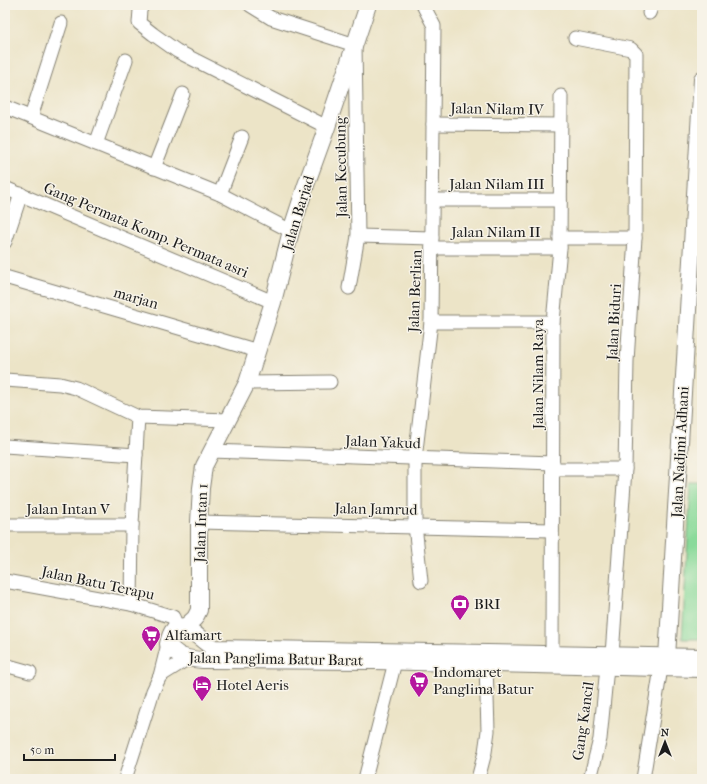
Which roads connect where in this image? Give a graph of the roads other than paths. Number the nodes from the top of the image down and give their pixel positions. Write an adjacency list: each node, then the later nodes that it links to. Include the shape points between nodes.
1 (143, 5): 16 (street, via 139,23 153,34 184,54)
2 (250, 5): 7 (street, via 270,18)
3 (368, 5): 7 (main road, Jalan Barjad)
4 (423, 5): 14 (street, Jalan Berlian, via 434,26)
5 (61, 23): 13 (street)
6 (575, 38): 27 (street, Jalan Biduri, via 631,49 636,54)
7 (355, 45): 16 (main road, Jalan Barjad); 26 (street, Jalan Kecubung)
8 (126, 60): 18 (street)
9 (702, 79): 63 (main road, Jalan Nadjmi Adhani)
10 (183, 94): 19 (street)
11 (561, 96): 15 (street, Jalan Nilam Raya)
12 (5, 107): 13 (street)
13 (31, 117): 18 (street)
14 (433, 124): 15 (street, Jalan Nilam IV); 23 (street, Jalan Berlian)
15 (561, 126): 24 (street, Jalan Nilam Raya)
16 (327, 127): 25 (main road, Jalan Barjad)
17 (242, 137): 22 (street)
18 (96, 144): 19 (street)
19 (154, 168): 22 (street)
20 (5, 188): 21 (street, Gang Permata Komp. Permata asri)
21 (21, 194): 28 (street); 33 (street, Gang Permata Komp. Permata asri)
22 (220, 194): 25 (street)
23 (432, 200): 24 (street, Jalan Nilam III); 29 (street, Jalan Berlian)
24 (560, 200): 30 (street, Jalan Nilam Raya)
25 (291, 231): 33 (main road, Jalan Barjad)
26 (358, 236): 29 (street, Jalan Nilam II); 32 (street, Jalan Kecubung)
27 (635, 238): 30 (street, Jalan Nilam II); 47 (street, Jalan Biduri, via 627,361)
28 (5, 242)
29 (432, 243): 30 (street, Jalan Nilam II); 34 (street, Jalan Berlian)
30 (560, 243): 35 (street, Jalan Nilam Raya)
31 (5, 277): 36 (street, marjan)
32 (349, 288)
33 (273, 302): 36 (main road, Jalan Barjad)
34 (431, 322): 35 (street); 45 (street, Jalan Berlian)
35 (553, 322): 46 (street, Jalan Nilam Raya)
36 (258, 351): 39 (main road, Jalan Barjad)
37 (5, 380): 40 (street, via 60,384 76,388)
38 (330, 382): 39 (street)
39 (247, 383): 41 (main road, Jalan Barjad)
40 (138, 417): 41 (street); 44 (street)
41 (228, 420): 43 (main road, Jalan Intan 1)
42 (5, 446): 44 (street)
43 (211, 451): 45 (street, Jalan Yakud); 48 (main road, Jalan Intan 1, via 204,466 200,488)
44 (136, 455): 50 (street)
45 (415, 459): 46 (street, Jalan Yakud); 51 (street, Jalan Berlian)
46 (553, 466): 47 (street, Jalan Yakud); 52 (street, Jalan Nilam Raya)
47 (625, 469): 61 (street, Jalan Biduri)
48 (199, 522): 51 (street, Jalan Jamrud); 56 (main road, Jalan Intan 1, via 198,610 196,618)
49 (5, 525): 50 (street, Jalan Intan V)
50 (132, 525): 55 (street)
51 (415, 525): 52 (street, Jalan Jamrud); 54 (street, Jalan Berlian)
52 (552, 530): 58 (street, Jalan Nilam Raya)
53 (5, 581): 55 (street, Jalan Batu Terapu)
54 (421, 581)
55 (131, 604): 56 (street, Jalan Batu Terapu, via 173,617)
56 (181, 627): 57 (main road, Jalan Panglima Batur Barat, via 172,632); 58 (main road, Jalan Panglima Batur Barat, via 191,630 207,646 214,648)
57 (168, 644): 60 (main road, Jalan Panglima Batur Barat, via 174,653); 68 (street)
58 (552, 653): 61 (main road, Jalan Panglima Batur Barat)
59 (702, 657): 63 (main road, Jalan Panglima Batur Barat)
60 (187, 659): 62 (main road, Jalan Panglima Batur Barat); 68 (street)
61 (609, 661): 63 (main road, Jalan Panglima Batur Barat); 64 (main road, Jalan Panglima Batur Barat); 72 (street, Gang Kancil, via 600,739)
62 (395, 662): 64 (main road, Jalan Panglima Batur Barat); 70 (street)
63 (664, 662): 66 (main road, Jalan Panglima Batur Barat); 73 (street)
64 (486, 664): 71 (street, via 488,731)
65 (5, 665): 67 (street)
66 (702, 669)
67 (30, 672)
68 (160, 676): 69 (street, via 153,690)
69 (125, 779)
70 (365, 779)
71 (478, 779)
72 (590, 779)
73 (643, 779)

